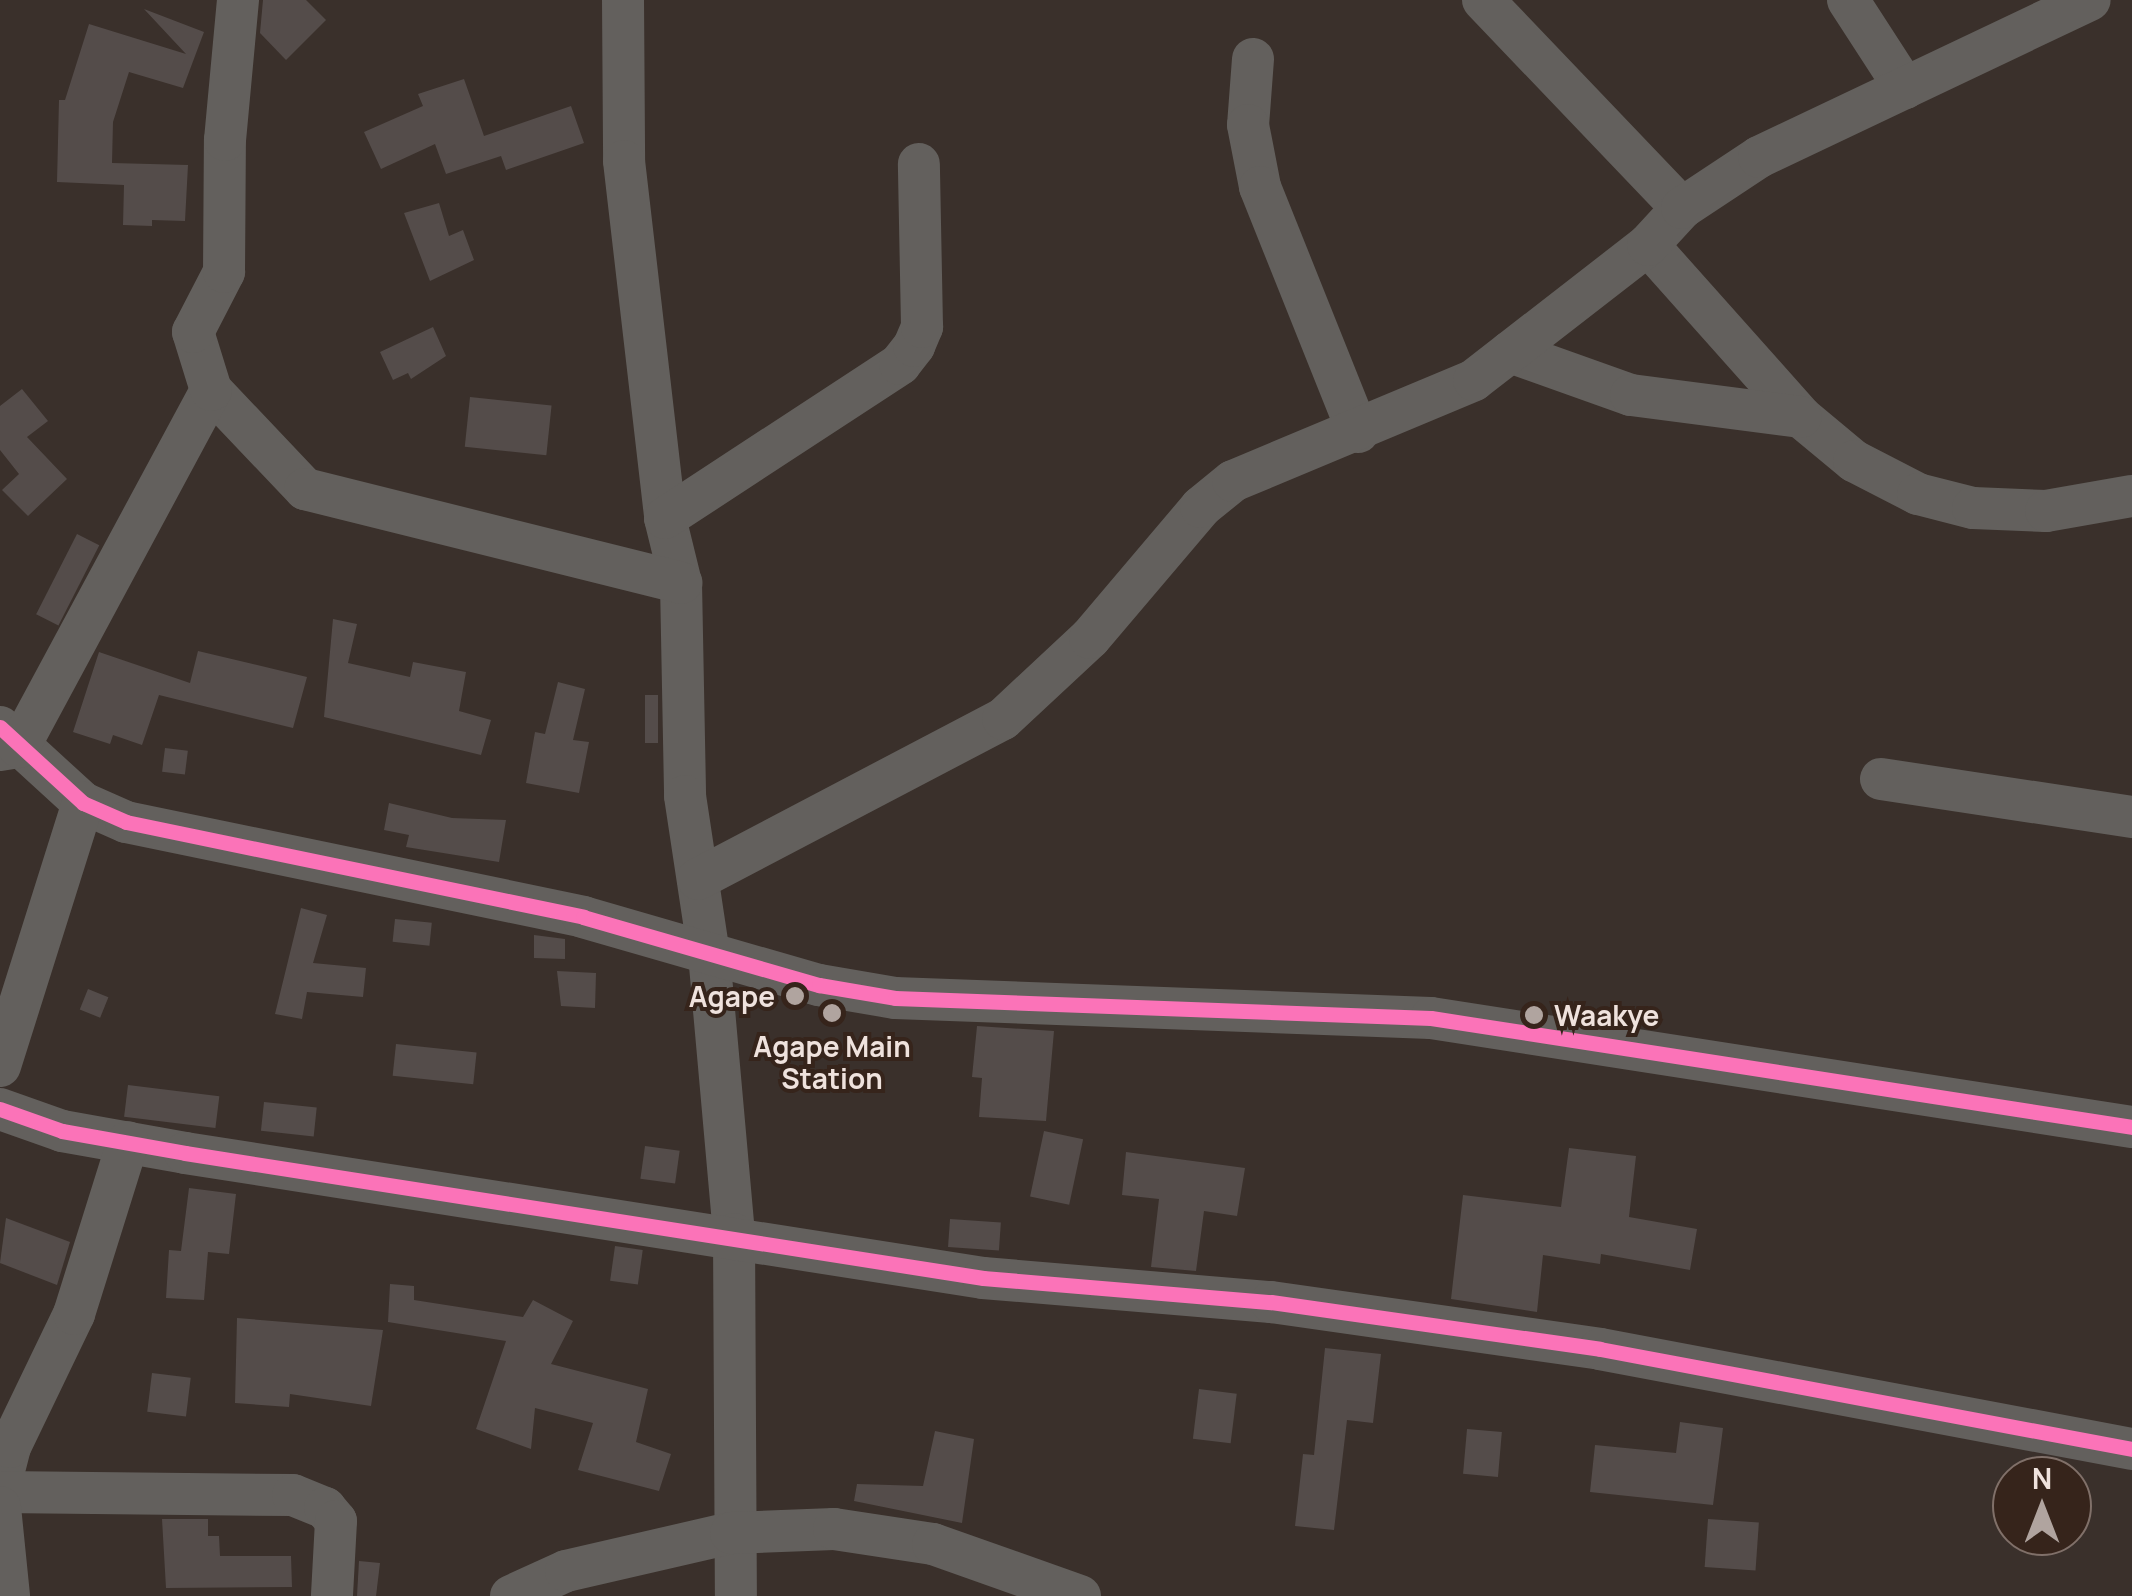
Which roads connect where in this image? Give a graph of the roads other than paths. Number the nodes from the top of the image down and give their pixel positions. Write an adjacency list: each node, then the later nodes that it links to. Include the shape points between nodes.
1 (238, 0): 12 (street, via 225,140 224,272 193,332)
2 (623, 0): 16 (street, via 624,161)
3 (1483, 0): 9 (street)
4 (1848, 0): 7 (street)
5 (2090, 0): 7 (street)
6 (1253, 60): 14 (street, via 1248,125 1260,187)
7 (1905, 88): 9 (street, via 1760,158)
8 (919, 164): 16 (street, via 922,328 914,346 900,364)
9 (1682, 208): 10 (street)
10 (1648, 244): 11 (street); 13 (street)
11 (1510, 352): 13 (street, via 1630,395); 14 (street, via 1474,380)
12 (211, 390): 17 (street, via 305,490); 18 (street)
13 (1801, 418): 15 (street, via 1854,461 1918,494 1973,508 2046,511)
14 (1358, 432): 22 (street, via 1319,440 1233,481 1201,508 1090,638 1003,719)
15 (2132, 496)
16 (665, 518): 17 (street)
17 (681, 583): 22 (street, via 686,796)
18 (6, 741): 20 (street)
19 (1881, 779): 21 (street)
20 (84, 803): 23 (street, via 126,822 583,917); 24 (street)
21 (2132, 817)
22 (698, 878): 23 (street)
23 (708, 954): 26 (street, via 895,998 1430,1018); 28 (street)
24 (0, 1066)
25 (0, 1109): 27 (street, via 62,1132)
26 (2132, 1127)
27 (128, 1142): 28 (street); 30 (street, via 74,1314 10,1447)
28 (734, 1234): 29 (street, via 983,1278 1272,1302 1600,1349); 32 (street)
29 (2132, 1449)
30 (0, 1489): 35 (street, via 293,1494 336,1521)
31 (0, 1507): 34 (street)
32 (731, 1533): 33 (street, via 834,1529 933,1544); 36 (street, via 566,1571); 37 (street)
33 (1067, 1594)
34 (10, 1596)
35 (332, 1596)
36 (511, 1596)
37 (736, 1596)

